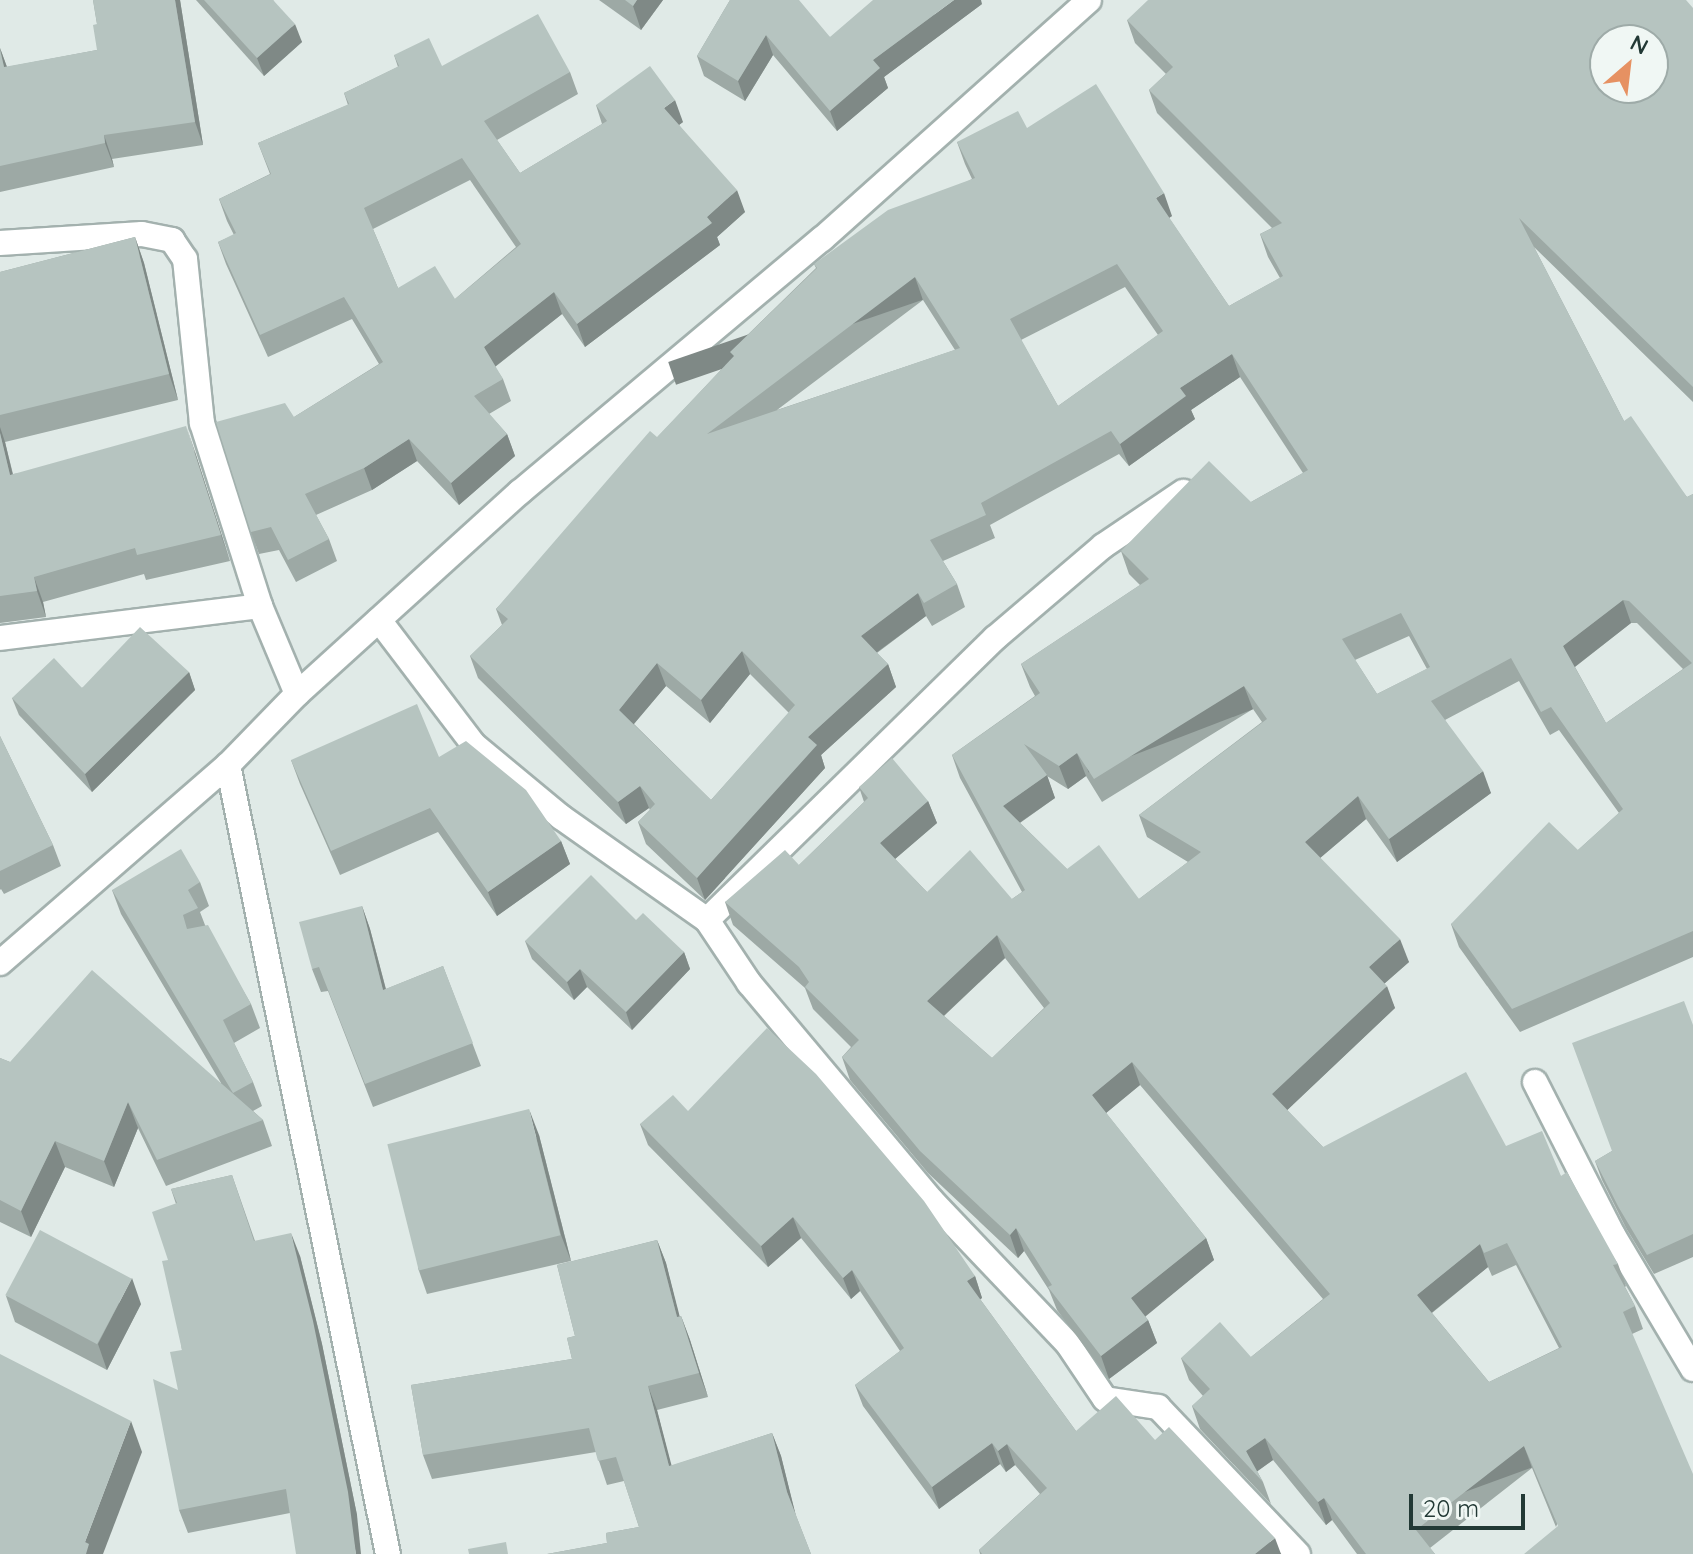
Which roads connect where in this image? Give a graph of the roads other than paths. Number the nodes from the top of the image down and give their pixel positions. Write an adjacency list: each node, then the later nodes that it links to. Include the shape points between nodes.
1 (1089, 0): 5 (street, via 822,239 520,492)
2 (0, 243): 4 (street, via 142,234 172,240 185,259 193,295 202,423)
3 (1183, 492): 9 (street, via 1103,546 995,638)
4 (260, 606): 6 (street); 7 (street)
5 (379, 620): 7 (street); 9 (street, via 474,745 561,817)
6 (0, 638)
7 (297, 694): 8 (street)
8 (228, 765): 10 (street); 13 (street)
9 (707, 920): 14 (street, via 749,983 932,1201 1068,1344 1105,1399 1158,1407)
10 (0, 963)
11 (1535, 1082): 12 (street, via 1613,1235)
12 (1693, 1369)
13 (388, 1554)
14 (1298, 1554)

